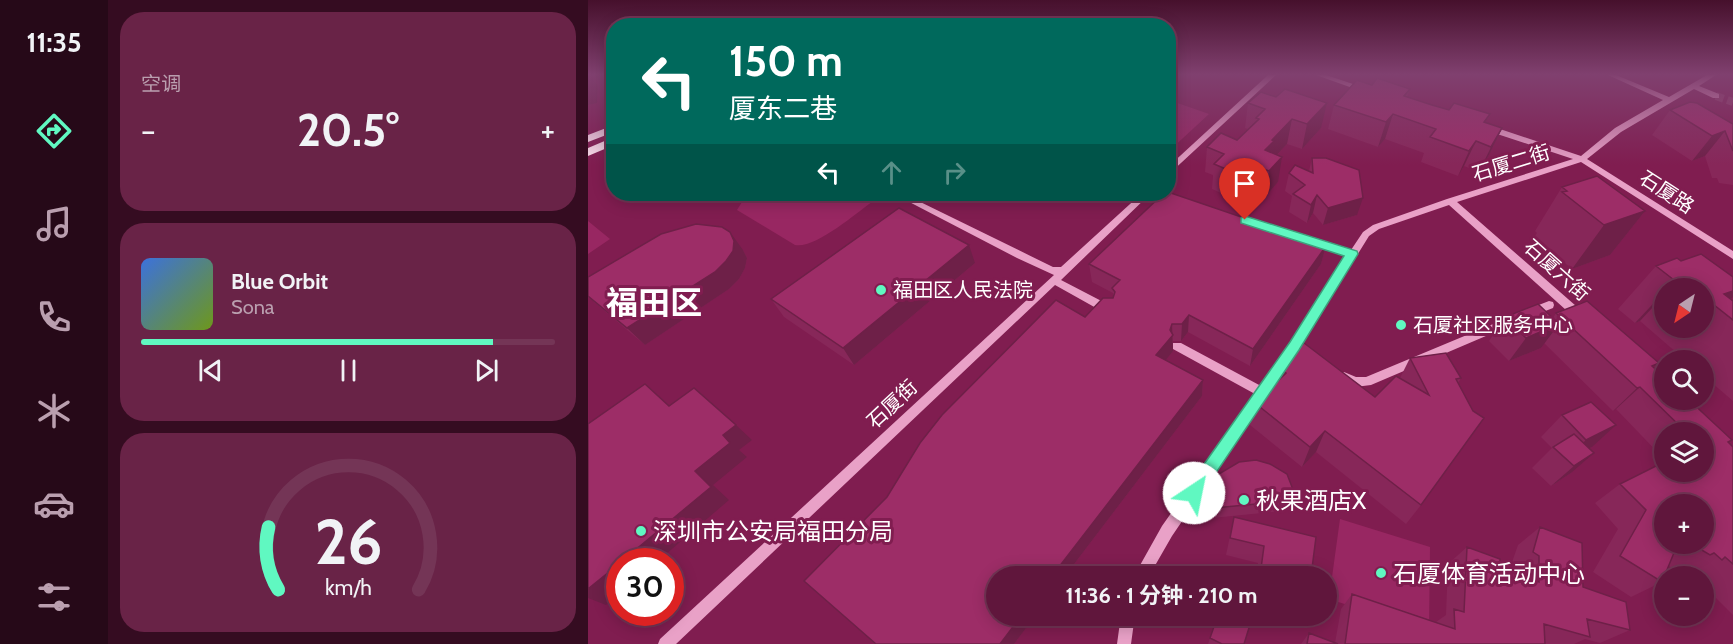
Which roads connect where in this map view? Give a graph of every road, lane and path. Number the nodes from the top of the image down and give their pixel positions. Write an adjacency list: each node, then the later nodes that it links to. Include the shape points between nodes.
1 (1240, 105): 9 (street)
2 (1666, 105): 8 (street, via 1618,130)
3 (1478, 125): 8 (street, 石厦路)
4 (606, 131): 5 (main road)
5 (588, 138)
6 (606, 144): 7 (main road)
7 (588, 152)
8 (1582, 159): 12 (street, 石厦二街); 15 (street, 石厦路)
9 (1176, 165)
10 (912, 201): 16 (street)
11 (1138, 201): 16 (street, 石厦街)
12 (1450, 201): 14 (street, 石厦二街, via 1371,231); 19 (street, 石厦六街)
13 (1288, 234): 14 (street)
14 (1352, 254): 22 (street, 石厦二街)
15 (1733, 256)
16 (1058, 276): 18 (street); 25 (street, 石厦街)
17 (1549, 305): 21 (street, via 1367,382 1355,382)
18 (1109, 310)
19 (1588, 324)
20 (1177, 346): 22 (street)
21 (1335, 372)
22 (1262, 392): 23 (street, 石厦二街)
23 (1147, 566)
24 (1126, 626): 26 (street)
25 (664, 644)
26 (1124, 644)

